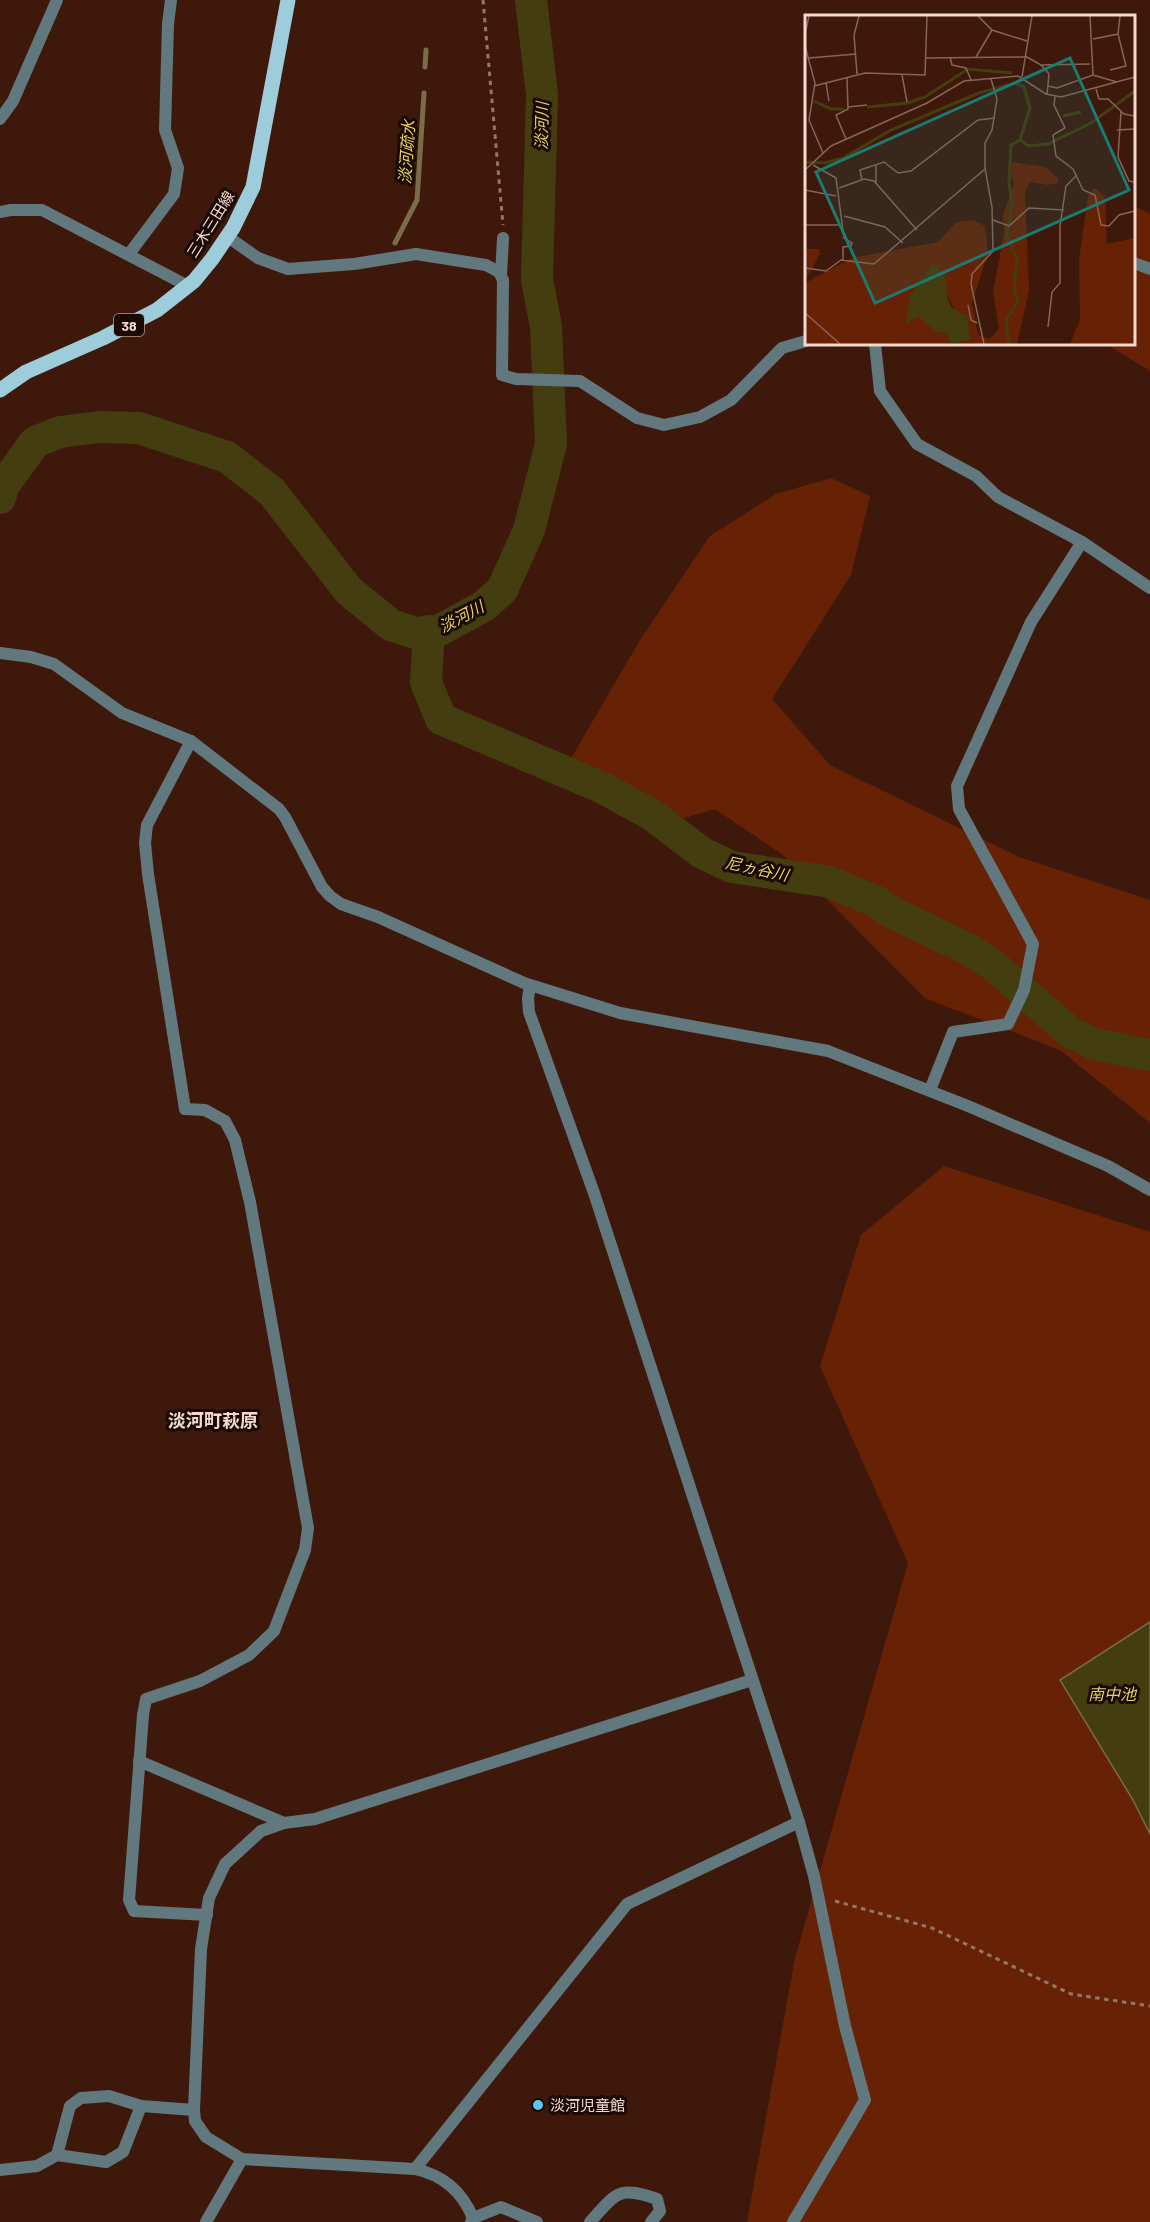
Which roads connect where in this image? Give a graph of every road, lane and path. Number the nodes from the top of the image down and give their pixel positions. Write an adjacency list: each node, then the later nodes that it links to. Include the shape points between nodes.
1 (57, 0): 5 (street, via 13,101)
2 (171, 0): 9 (street, via 165,130 178,168 174,194)
3 (288, 0): 7 (main road, 三木三田線 / 38, via 259,160 249,196)
4 (483, 0): 8 (path)
5 (0, 119)
6 (0, 212): 9 (street, via 42,210)
7 (230, 232): 12 (street, via 258,258 288,269 416,254 486,265); 13 (main road, 三木三田線 / 38)
8 (503, 238): 12 (street)
9 (129, 254): 13 (street)
10 (1135, 263): 11 (street)
11 (1150, 269)
12 (501, 275): 14 (street, via 502,375 580,381 637,418 664,425 700,417 731,400 782,348)
13 (188, 286): 16 (main road, 三木三田線 / 38, via 157,310 26,372)
14 (805, 341)
15 (875, 345): 17 (street, via 880,391 917,444 976,476 998,497)
16 (0, 390)
17 (1082, 542): 18 (street); 22 (street, via 1031,621 957,786 958,809 1033,944 1024,990 1008,1024 952,1032)
18 (1150, 588)
19 (0, 653): 20 (street, via 54,664 122,713)
20 (192, 741): 21 (street, via 279,809 322,887 336,901); 25 (street, via 147,825 150,885 185,1109 205,1110 225,1121 235,1140 250,1202 308,1527 305,1550 274,1631 249,1655 200,1681 146,1699)
21 (530, 986): 22 (street, via 620,1012 828,1051); 24 (street, via 529,1012 594,1193)
22 (930, 1090): 23 (street, via 1108,1166)
23 (1150, 1190)
24 (752, 1680): 26 (street); 27 (street, via 315,1819)
25 (139, 1761): 27 (street); 29 (street, via 129,1900 134,1911)
26 (799, 1822): 28 (street); 35 (street, via 627,1904)
27 (284, 1823): 29 (street, via 261,1831 225,1864 209,1898)
28 (819, 1897): 30 (path, via 932,1928 1071,1994); 42 (street, via 845,2026 865,2100)
29 (207, 1915): 32 (street, via 201,1949)
30 (1150, 2006)
31 (141, 2106): 32 (street); 33 (street, via 123,2152 106,2162); 33 (street, via 109,2096 81,2098 70,2106)
32 (194, 2110): 34 (street, via 195,2121 206,2137)
33 (57, 2155): 36 (street, via 37,2166)
34 (242, 2159): 35 (street); 38 (street)
35 (415, 2169): 37 (street, via 433,2173 454,2188)
36 (0, 2170)
37 (472, 2220): 39 (street, via 501,2207)
38 (206, 2222)
39 (537, 2222)
40 (590, 2222): 41 (street, via 619,2193 635,2191 657,2199 660,2211)
41 (651, 2222)
42 (793, 2222)

